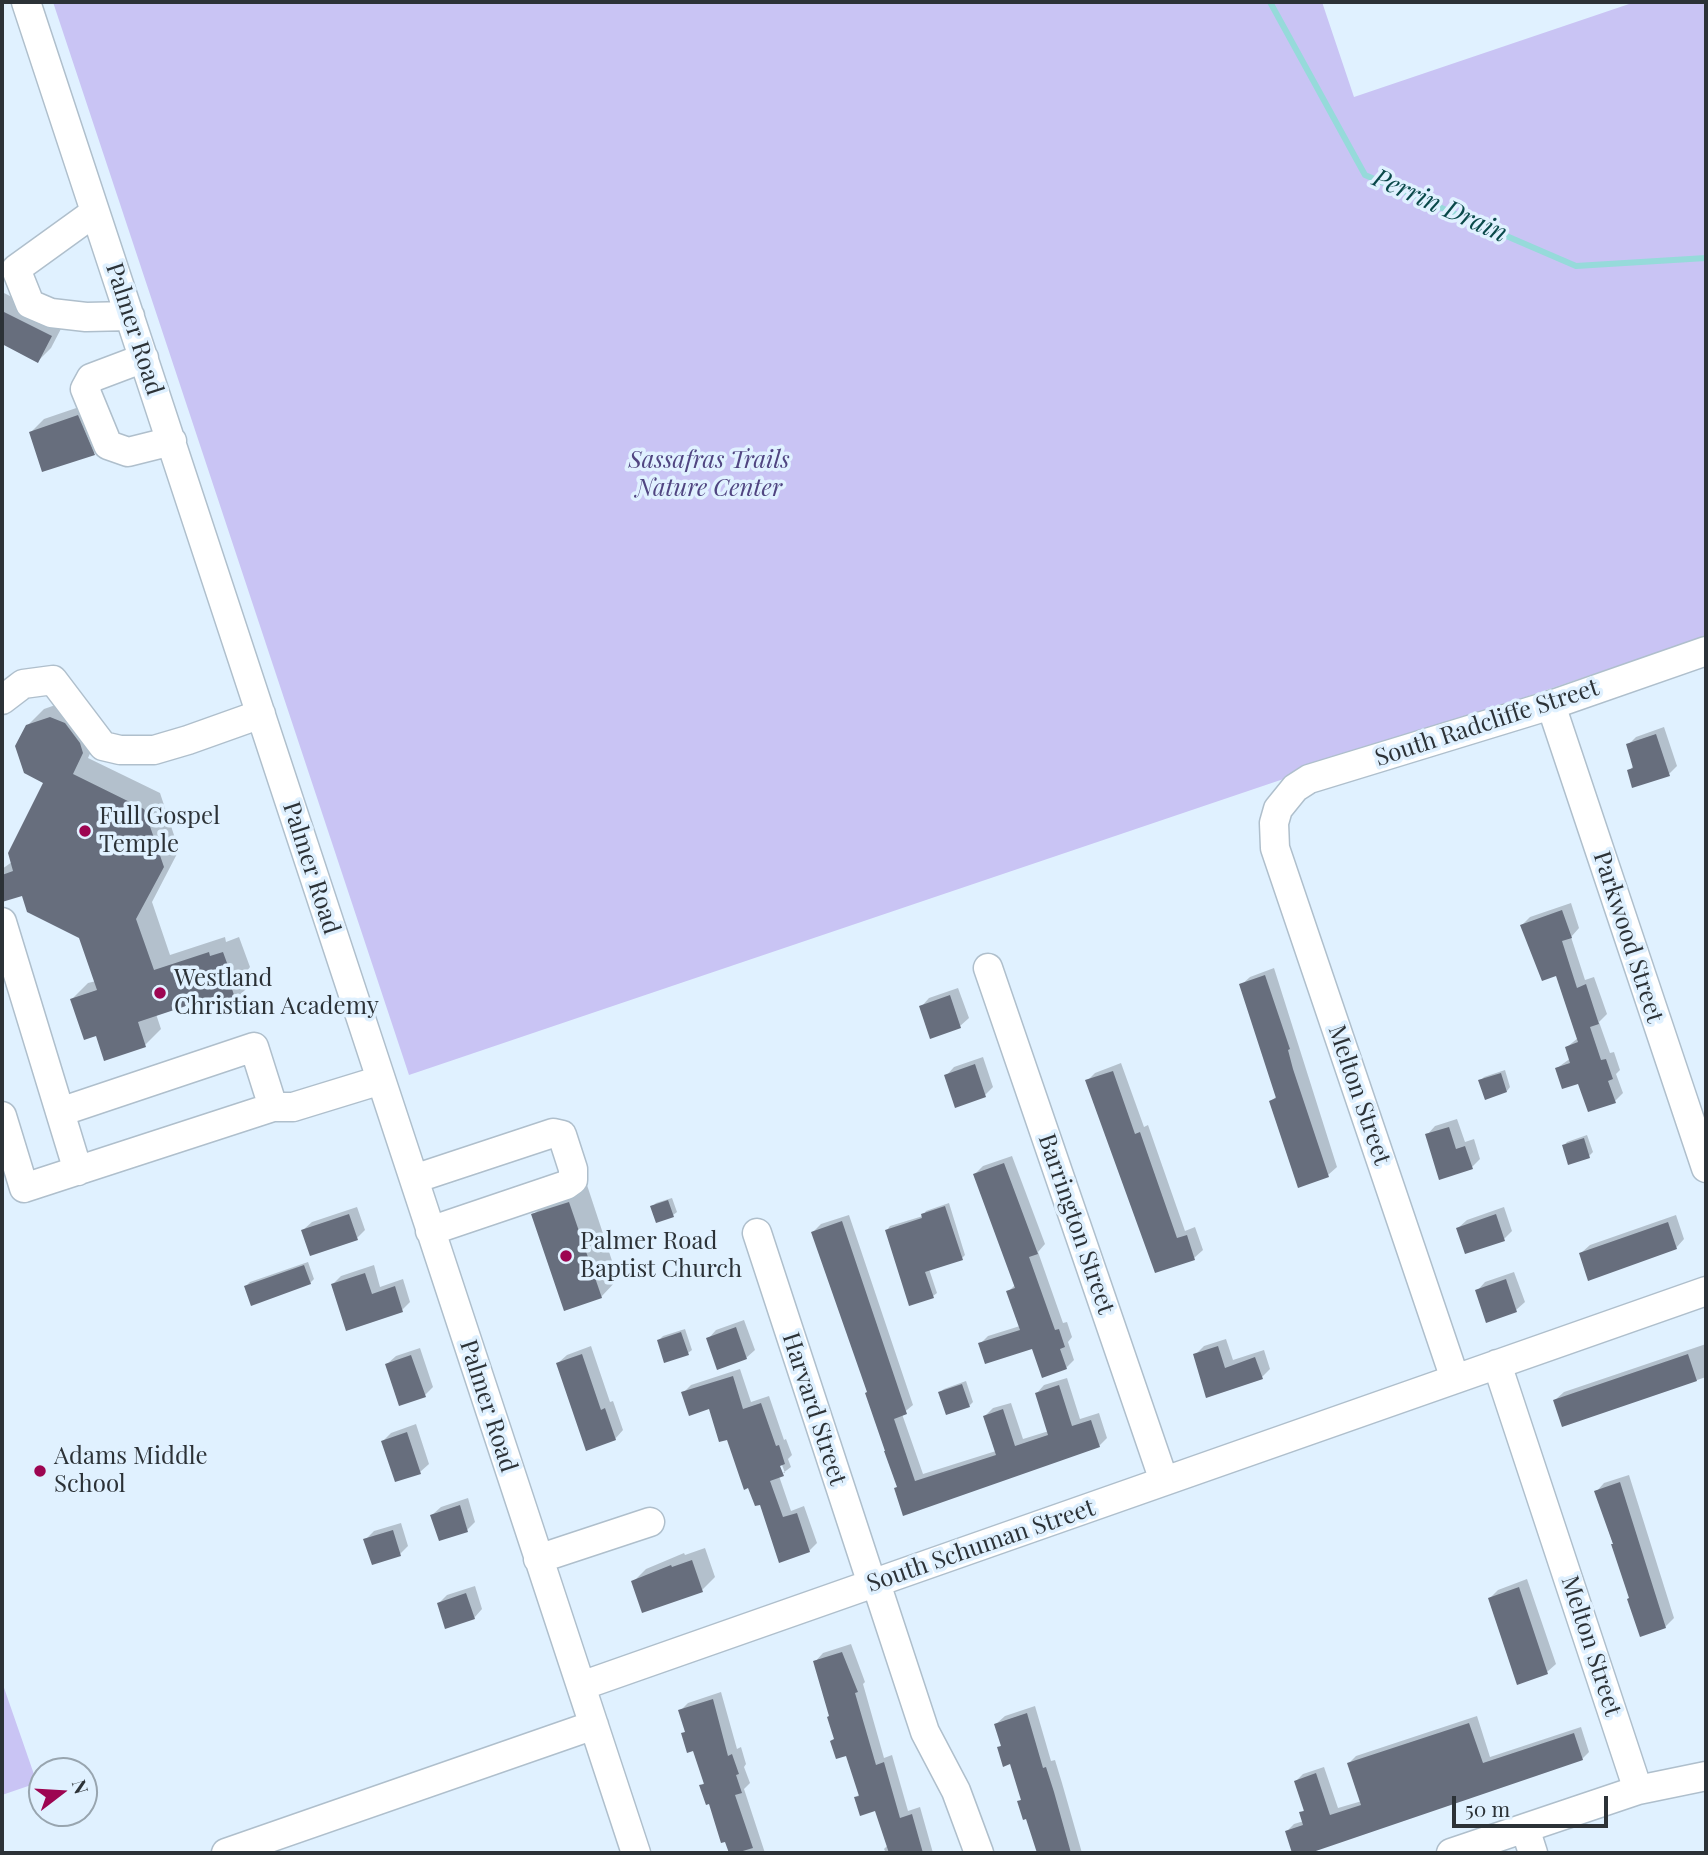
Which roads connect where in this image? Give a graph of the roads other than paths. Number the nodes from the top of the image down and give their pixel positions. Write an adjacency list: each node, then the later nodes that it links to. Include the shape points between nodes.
1 (26, 2): 2 (street, Palmer Road)
2 (95, 212): 3 (street, Palmer Road); 3 (street, via 16,269 30,304 51,313)
3 (130, 317): 4 (street, Palmer Road)
4 (144, 358): 5 (street, Palmer Road); 5 (street, via 91,378 85,388 108,445 128,452)
5 (172, 441): 9 (street, Palmer Road)
6 (1706, 651): 8 (street, South Radcliffe Street)
7 (2, 700): 9 (street, via 23,684 52,680 103,746 120,750 154,750)
8 (1551, 705): 10 (street, South Radcliffe Street, via 1309,779); 17 (street, Parkwood Street)
9 (261, 714): 13 (street, Palmer Road)
10 (1278, 809): 24 (street, Melton Street, via 1275,848)
11 (2, 922): 15 (street)
12 (988, 968): 25 (street, Barrington Street)
13 (381, 1080): 14 (street, via 293,1107); 19 (street, Palmer Road)
14 (273, 1107): 15 (street, via 254,1047); 18 (street)
15 (60, 1112): 18 (street)
16 (2, 1116): 18 (street, via 24,1188)
17 (1706, 1168)
18 (78, 1171)
19 (414, 1179): 20 (street, Palmer Road); 20 (street, via 553,1133 562,1135 573,1169 573,1180 566,1185)
20 (430, 1231): 27 (street, Palmer Road)
21 (757, 1233): 28 (street, Harvard Street)
22 (1706, 1291): 23 (street)
23 (1497, 1364): 24 (street, South Schuman Street); 32 (street, Melton Street)
24 (1455, 1379): 25 (street, South Schuman Street)
25 (1164, 1481): 28 (street, South Schuman Street)
26 (650, 1522): 27 (street)
27 (538, 1559): 29 (street, Palmer Road)
28 (874, 1584): 29 (street, South Schuman Street); 36 (street, Harvard Street, via 925,1732 956,1791)
29 (581, 1686): 30 (street, Palmer Road)
30 (594, 1725): 34 (street); 35 (street, Palmer Road)
31 (1706, 1776): 32 (street)
32 (1638, 1790): 33 (street)
33 (1529, 1841): 37 (street)
34 (226, 1853)
35 (636, 1853)
36 (979, 1853)
37 (1451, 1853)

